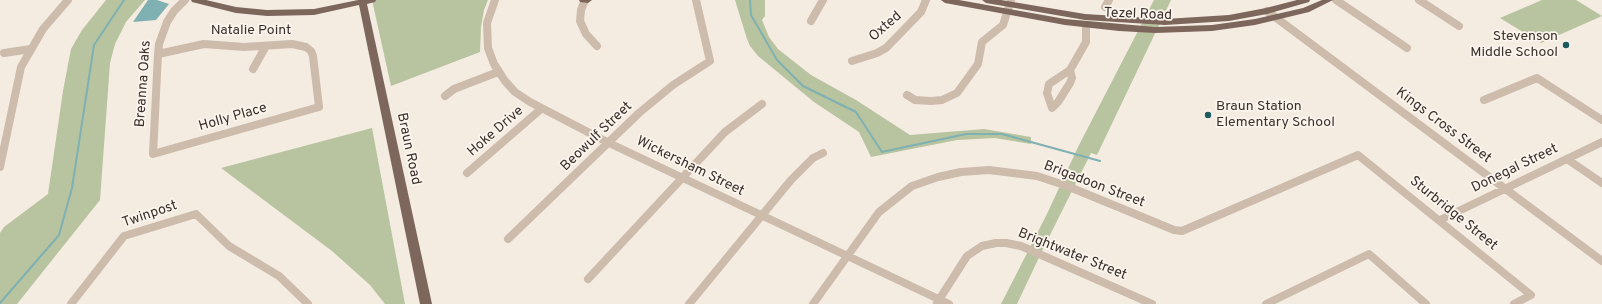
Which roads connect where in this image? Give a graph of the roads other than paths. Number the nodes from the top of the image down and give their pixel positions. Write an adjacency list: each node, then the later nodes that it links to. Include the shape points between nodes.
1 (68, 0): 30 (street)
2 (185, 0): 32 (street, Breanna Oaks, via 167,22)
3 (195, 0): 22 (main road, via 252,12)
4 (344, 0): 22 (main road)
5 (495, 0): 36 (street, Wickersham Street, via 487,23 487,34 488,48)
6 (584, 0): 7 (main road); 28 (street, via 580,21 586,34)
7 (588, 0)
8 (696, 0): 44 (street, Beowulf Street, via 710,61 673,85)
9 (823, 0): 24 (street)
10 (926, 0): 33 (street, Oxted, via 921,12 886,48)
11 (945, 0): 19 (main road, Tezel Road)
12 (986, 0): 19 (main road, Tezel Road)
13 (1109, 0): 20 (street)
14 (1306, 0): 21 (main road, Tezel Road)
15 (1329, 0): 23 (main road, Tezel Road, via 1306,10)
16 (1336, 0): 29 (street)
17 (1419, 0): 26 (street)
18 (366, 1): 22 (main road, via 330,10); 64 (main road, Braun Road)
19 (1009, 5): 21 (main road, Tezel Road, via 1084,17 1165,22 1229,18); 25 (main road, Tezel Road); 37 (street, via 1003,25 982,42 978,64 957,93 931,102 915,100)
20 (1105, 7)
21 (1267, 11): 23 (street, Kings Cross Street)
22 (304, 12)
23 (1275, 17): 25 (main road, Tezel Road, via 1232,25 1185,29); 54 (street, Kings Cross Street)
24 (811, 21)
25 (1086, 25): 35 (street, via 1086,42)
26 (1459, 26)
27 (266, 46): 32 (street, Natalie Point, via 204,44); 34 (street); 41 (street, Natalie Point, via 299,45 311,51)
28 (598, 46)
29 (1407, 48)
30 (30, 49): 31 (street); 50 (street, via 18,78)
31 (4, 52)
32 (158, 54): 47 (street, Breanna Oaks)
33 (852, 61)
34 (253, 70)
35 (1070, 70): 35 (street, via 1049,84 1047,93 1052,108 1070,83)
36 (498, 72): 38 (street); 42 (street, Wickersham Street, via 516,92)
37 (907, 95)
38 (445, 96)
39 (1484, 100): 43 (street, via 1537,78)
40 (762, 104): 52 (street, via 725,132)
41 (320, 107): 47 (street, Holly Place)
42 (541, 109): 44 (street, Wickersham Street); 51 (street, Hoke Drive)
43 (1602, 120)
44 (609, 142): 52 (street, Wickersham Street); 57 (street, Beowulf Street)
45 (1602, 142): 49 (street, Donegal Street)
46 (823, 152): 55 (street, via 800,169)
47 (153, 154)
48 (1358, 154): 56 (street, Sturbridge Street); 58 (street, Brigadoon Street, via 1182,231 1036,176 996,171 961,172 912,186 895,198 879,212)
49 (1567, 159): 53 (street); 54 (street, Donegal Street)
50 (0, 168)
51 (467, 173)
52 (682, 177): 55 (street, Wickersham Street); 60 (street)
53 (1602, 183)
54 (1506, 189): 56 (street, Donegal Street); 59 (street, Kings Cross Street)
55 (761, 215): 58 (street, Wickersham Street); 65 (street)
56 (1440, 220): 71 (street, Sturbridge Street, via 1531,295)
57 (508, 239)
58 (846, 256): 61 (street, Wickersham Street); 66 (street, Brigadoon Street)
59 (1602, 261)
60 (588, 279)
61 (938, 302): 67 (street, Wickersham Street); 68 (street, Brightwater Street, via 967,256 982,246 1006,243 1022,246)
62 (71, 304): 63 (street, Twinpost, via 124,236 196,214 229,246 280,276)
63 (308, 304)
64 (426, 304)
65 (689, 304)
66 (813, 304)
67 (948, 304)
68 (1152, 304)
69 (1266, 304): 70 (street, via 1369,254)
70 (1426, 304)
71 (1514, 304)

